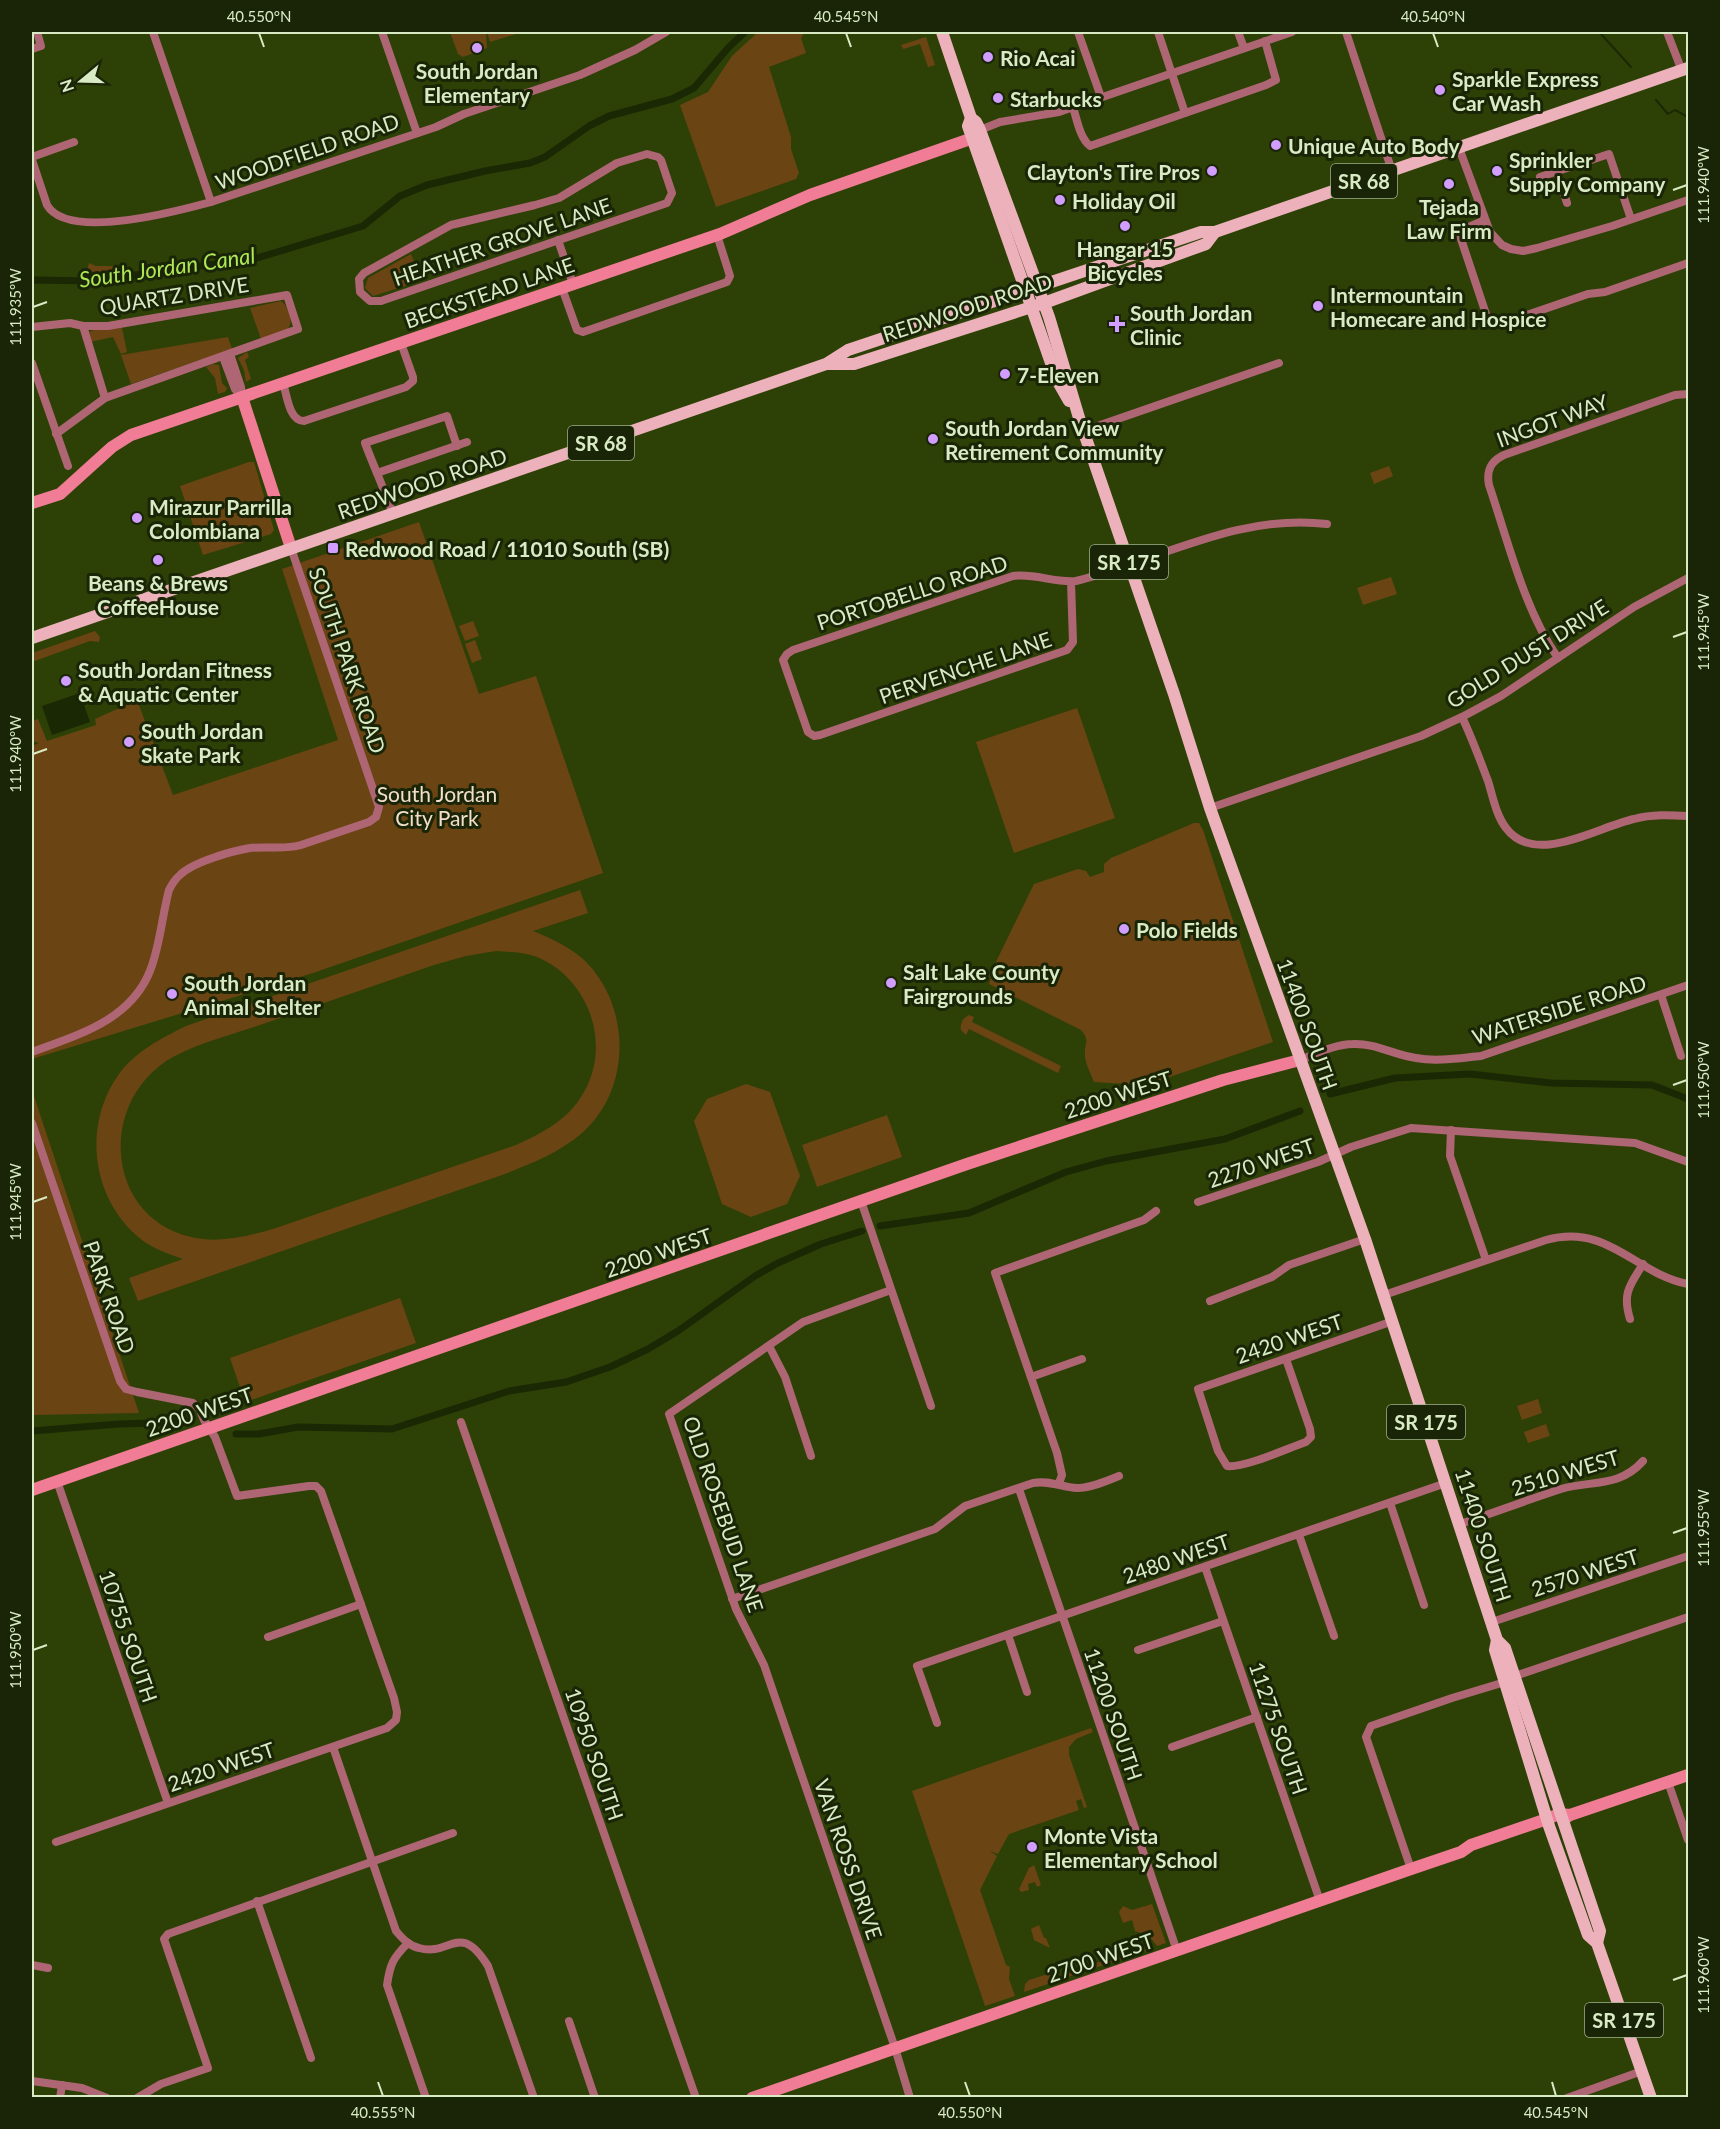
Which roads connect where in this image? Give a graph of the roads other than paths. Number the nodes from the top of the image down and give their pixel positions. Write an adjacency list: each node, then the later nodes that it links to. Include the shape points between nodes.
1 (37, 32): 14 (street, via 41,46)
2 (153, 32): 29 (street)
3 (382, 32): 20 (street)
4 (666, 32): 20 (street, WOODFIELD ROAD, via 580,75)
5 (942, 32): 21 (main road, 11400 SOUTH / SR 175, via 971,118 968,126)
6 (1078, 32): 17 (street)
7 (1158, 32): 16 (street)
8 (1238, 32): 13 (street)
9 (1292, 32): 12 (street)
10 (1346, 32): 25 (street)
11 (1667, 32): 15 (street)
12 (1265, 41): 13 (street); 19 (street, via 1276,80)
13 (1244, 48): 16 (street)
14 (32, 49)
15 (1685, 69): 23 (main road, REDWOOD ROAD / SR 68)
16 (1172, 73): 17 (street); 19 (street)
17 (1101, 97): 18 (street)
18 (1073, 107): 19 (street, via 1090,146); 21 (street, via 1000,122)
19 (1185, 114)
20 (417, 133): 29 (street, WOODFIELD ROAD)
21 (976, 134): 34 (street, BECKSTEAD LANE, via 810,195); 38 (main road, 11400 SOUTH / SR 175); 39 (main road, 11400 SOUTH / SR 175)
22 (74, 142): 24 (street)
23 (1459, 148): 25 (main road, REDWOOD ROAD / SR 68); 32 (street)
24 (32, 158): 29 (street, WOODFIELD ROAD, via 50,211 72,220 103,223)
25 (1392, 171): 33 (main road, REDWOOD ROAD / SR 68)
26 (1557, 172): 27 (street); 30 (street); 31 (street, via 1609,154)
27 (1540, 177)
28 (1689, 200): 31 (street)
29 (211, 202)
30 (1567, 203)
31 (1631, 219): 32 (street, via 1523,251 1502,245)
32 (1485, 220): 36 (street, via 1464,229 1460,236 1486,314 1496,323)
33 (1215, 232): 38 (main road, REDWOOD ROAD / SR 68, via 1201,232); 40 (main road, REDWOOD ROAD / SR 68, via 1206,244)
34 (717, 235): 37 (street, BECKSTEAD LANE); 37 (street, via 730,276 727,282 583,332 577,330)
35 (558, 240): 35 (street, HEATHER GROVE LANE, via 667,203 672,193 661,160 647,154 617,163 559,198 451,225 364,273 359,285 364,297 381,301); 37 (street)
36 (1689, 263)
37 (568, 286): 44 (street, BECKSTEAD LANE)
38 (1038, 286): 39 (main road, REDWOOD ROAD / SR 68); 40 (main road, 11400 SOUTH / SR 175)
39 (1025, 291): 41 (main road, 11400 SOUTH / SR 175); 48 (main road, REDWOOD ROAD / SR 68, via 848,350)
40 (1044, 303): 41 (main road, REDWOOD ROAD / SR 68); 53 (main road, 11400 SOUTH / SR 175)
41 (1030, 308): 48 (main road, REDWOOD ROAD / SR 68, via 854,364); 53 (main road, 11400 SOUTH / SR 175, via 1057,380)
42 (83, 326): 43 (street, QUARTZ DRIVE, via 70,323); 45 (street, QUARTZ DRIVE, via 108,326 287,295 298,329); 52 (street)
43 (32, 327)
44 (401, 343): 49 (street, BECKSTEAD LANE); 49 (street, via 413,381 406,387 299,421 294,417)
45 (226, 355): 51 (street); 52 (street)
46 (32, 363): 54 (street)
47 (1279, 363): 53 (street)
48 (826, 364): 60 (main road, REDWOOD ROAD / SR 68)
49 (283, 383): 51 (street, BECKSTEAD LANE)
50 (1689, 394): 67 (street, INGOT WAY, via 1675,395 1504,454 1490,466 1489,485 1533,613)
51 (242, 397): 59 (street, BECKSTEAD LANE, via 131,435 60,494); 62 (street)
52 (105, 398): 54 (street)
53 (1082, 426): 63 (main road, 11400 SOUTH / SR 175)
54 (56, 434): 57 (street)
55 (467, 442): 56 (street)
56 (457, 446): 58 (street); 58 (street, via 447,416 365,443)
57 (68, 466)
58 (377, 473): 60 (street)
59 (32, 503)
60 (393, 514): 62 (main road, REDWOOD ROAD / SR 68)
61 (1327, 524): 63 (street, PORTOBELLO ROAD, via 1301,521 1245,527)
62 (291, 548): 66 (main road, REDWOOD ROAD / SR 68); 74 (street, SOUTH PARK ROAD, via 379,807 376,818 290,848 240,850 186,870 169,890 150,971 129,1003 90,1030)
63 (1129, 564): 65 (street, PORTOBELLO ROAD); 70 (main road, 11400 SOUTH / SR 175)
64 (1689, 578): 67 (street, GOLD DUST DRIVE, via 1634,607)
65 (1071, 582): 69 (street, PERVENCHE LANE, via 1073,642 1067,650 820,735); 69 (street, PORTOBELLO ROAD, via 1035,575 1013,576 790,652 783,660)
66 (32, 638)
67 (1558, 658): 68 (street, GOLD DUST DRIVE)
68 (1462, 717): 70 (street, GOLD DUST DRIVE, via 1421,736); 71 (street, via 1502,821 1512,835 1526,843 1549,846 1644,816)
69 (808, 732)
70 (1210, 807): 76 (main road, 11400 SOUTH / SR 175)
71 (1689, 816)
72 (1689, 985): 73 (street, WATERSIDE ROAD)
73 (1660, 995): 75 (street); 76 (street, WATERSIDE ROAD, via 1481,1056 1416,1059 1370,1045 1351,1044)
74 (32, 1052)
75 (1681, 1056)
76 (1299, 1060): 79 (main road, 11400 SOUTH / SR 175); 81 (street, 2200 WEST, via 1211,1084)
77 (32, 1123): 99 (street, PARK ROAD, via 120,1382 136,1392 193,1403)
78 (1451, 1130): 79 (street, 2270 WEST, via 1405,1129); 80 (street, 2270 WEST, via 1635,1143); 85 (street, via 1450,1156)
79 (1334, 1155): 82 (street, 2270 WEST); 84 (main road, 11400 SOUTH / SR 175)
80 (1689, 1162)
81 (861, 1201): 88 (street); 99 (street, 2200 WEST)
82 (1198, 1202)
83 (1156, 1211): 96 (street, via 1144,1220 995,1273)
84 (1365, 1239): 89 (main road, 11400 SOUTH / SR 175); 90 (street, via 1289,1265 1272,1277)
85 (1486, 1260): 86 (street, via 1553,1238 1574,1236 1605,1243); 89 (street)
86 (1643, 1264): 87 (street); 91 (street, via 1626,1295)
87 (1689, 1284)
88 (891, 1290): 93 (street, OLD ROSEBUD LANE, via 811,1318); 97 (street)
89 (1384, 1295): 92 (main road, 11400 SOUTH / SR 175)
90 (1210, 1300)
91 (1630, 1319)
92 (1393, 1321): 95 (street, 2420 WEST); 105 (main road, 11400 SOUTH / SR 175)
93 (769, 1346): 100 (street, via 785,1377); 113 (street, OLD ROSEBUD LANE, via 669,1414)
94 (1082, 1359): 96 (street)
95 (1286, 1359): 95 (street, 2420 WEST, via 1198,1389 1218,1451 1227,1466 1234,1467 1311,1437)
96 (1030, 1377): 104 (street, via 1057,1453 1062,1476)
97 (932, 1406)
98 (461, 1422): 160 (street, 10950 SOUTH)
99 (209, 1428): 103 (street, 2200 WEST); 114 (street, PARK ROAD, via 237,1496 309,1486 321,1491)
100 (811, 1456)
101 (1643, 1461): 109 (street, 2510 WEST, via 1629,1473 1608,1481 1562,1489)
102 (1119, 1476): 104 (street, via 1087,1487)
103 (57, 1481): 107 (street, 2200 WEST); 133 (street, 10755 SOUTH)
104 (1059, 1483): 106 (street, via 1041,1481)
105 (1446, 1483): 108 (street, 2480 WEST); 109 (main road, 11400 SOUTH / SR 175)
106 (1019, 1489): 113 (street, via 965,1506 935,1529); 116 (street, 11200 SOUTH)
107 (32, 1490)
108 (1390, 1503): 110 (street, 2480 WEST); 115 (street)
109 (1460, 1524): 119 (main road, 11400 SOUTH / SR 175)
110 (1299, 1535): 112 (street, 2480 WEST); 121 (street)
111 (1689, 1556): 119 (street, 2570 WEST)
112 (1205, 1567): 116 (street, 2480 WEST); 118 (street, 11275 SOUTH)
113 (732, 1599): 125 (street, OLD ROSEBUD LANE)
114 (361, 1604): 122 (street); 129 (street, 2420 WEST, via 394,1698 396,1720 387,1728)
115 (1424, 1605)
116 (1061, 1616): 120 (street, 2480 WEST); 145 (street, 11200 SOUTH)
117 (1689, 1617): 124 (street)
118 (1223, 1621): 123 (street); 127 (street, 11275 SOUTH)
119 (1492, 1622): 124 (main road, 11400 SOUTH / SR 175, via 1497,1640 1505,1648)
120 (1008, 1635): 126 (street); 128 (street, 2480 WEST, via 917,1666)
121 (1334, 1636)
122 (268, 1637)
123 (1138, 1650)
124 (1510, 1679): 134 (main road, 11400 SOUTH / SR 175); 135 (main road, 11400 SOUTH / SR 175); 140 (street, via 1371,1726 1366,1737)
125 (769, 1681): 149 (street, VAN ROSS DRIVE)
126 (1028, 1692)
127 (1257, 1718): 130 (street); 142 (street, 11275 SOUTH)
128 (937, 1723)
129 (333, 1747): 133 (street, 2420 WEST); 139 (street)
130 (1172, 1747)
131 (1689, 1775): 132 (street, 2700 WEST)
132 (1668, 1782): 134 (street, 2700 WEST); 137 (street)
133 (168, 1803): 138 (street, 2420 WEST)
134 (1564, 1817): 135 (street, 2700 WEST); 143 (main road, 11400 SOUTH / SR 175, via 1600,1932)
135 (1548, 1822): 140 (street, 2700 WEST, via 1471,1845); 143 (main road, 11400 SOUTH / SR 175, via 1588,1935)
136 (453, 1833): 139 (street)
137 (1689, 1840)
138 (56, 1842)
139 (371, 1862): 141 (street); 144 (street, via 396,1931)
140 (1411, 1869): 142 (street, 2700 WEST)
141 (256, 1901): 150 (street); 156 (street, via 174,1930 164,1939 208,2068)
142 (1320, 1901): 145 (street, 2700 WEST)
143 (1597, 1942): 151 (main road, 11400 SOUTH / SR 175)
144 (408, 1943): 157 (street, via 395,1956 387,1985); 158 (street, via 419,1948 467,1943 478,1951 488,1966)
145 (1177, 1951): 149 (street, 2700 WEST)
146 (32, 1965): 147 (street)
147 (48, 1968)
148 (569, 2021): 159 (street)
149 (895, 2048): 161 (street, 2700 WEST); 162 (street, VAN ROSS DRIVE)
150 (311, 2058)
151 (1642, 2072): 163 (street); 164 (main road, 11400 SOUTH / SR 175)
152 (32, 2081): 153 (street)
153 (62, 2085): 154 (street); 155 (street)
154 (60, 2097)
155 (107, 2097)
156 (137, 2097)
157 (426, 2097)
158 (534, 2097)
159 (596, 2097)
160 (696, 2097)
161 (752, 2097)
162 (910, 2097)
163 (1567, 2097)
164 (1651, 2097)

